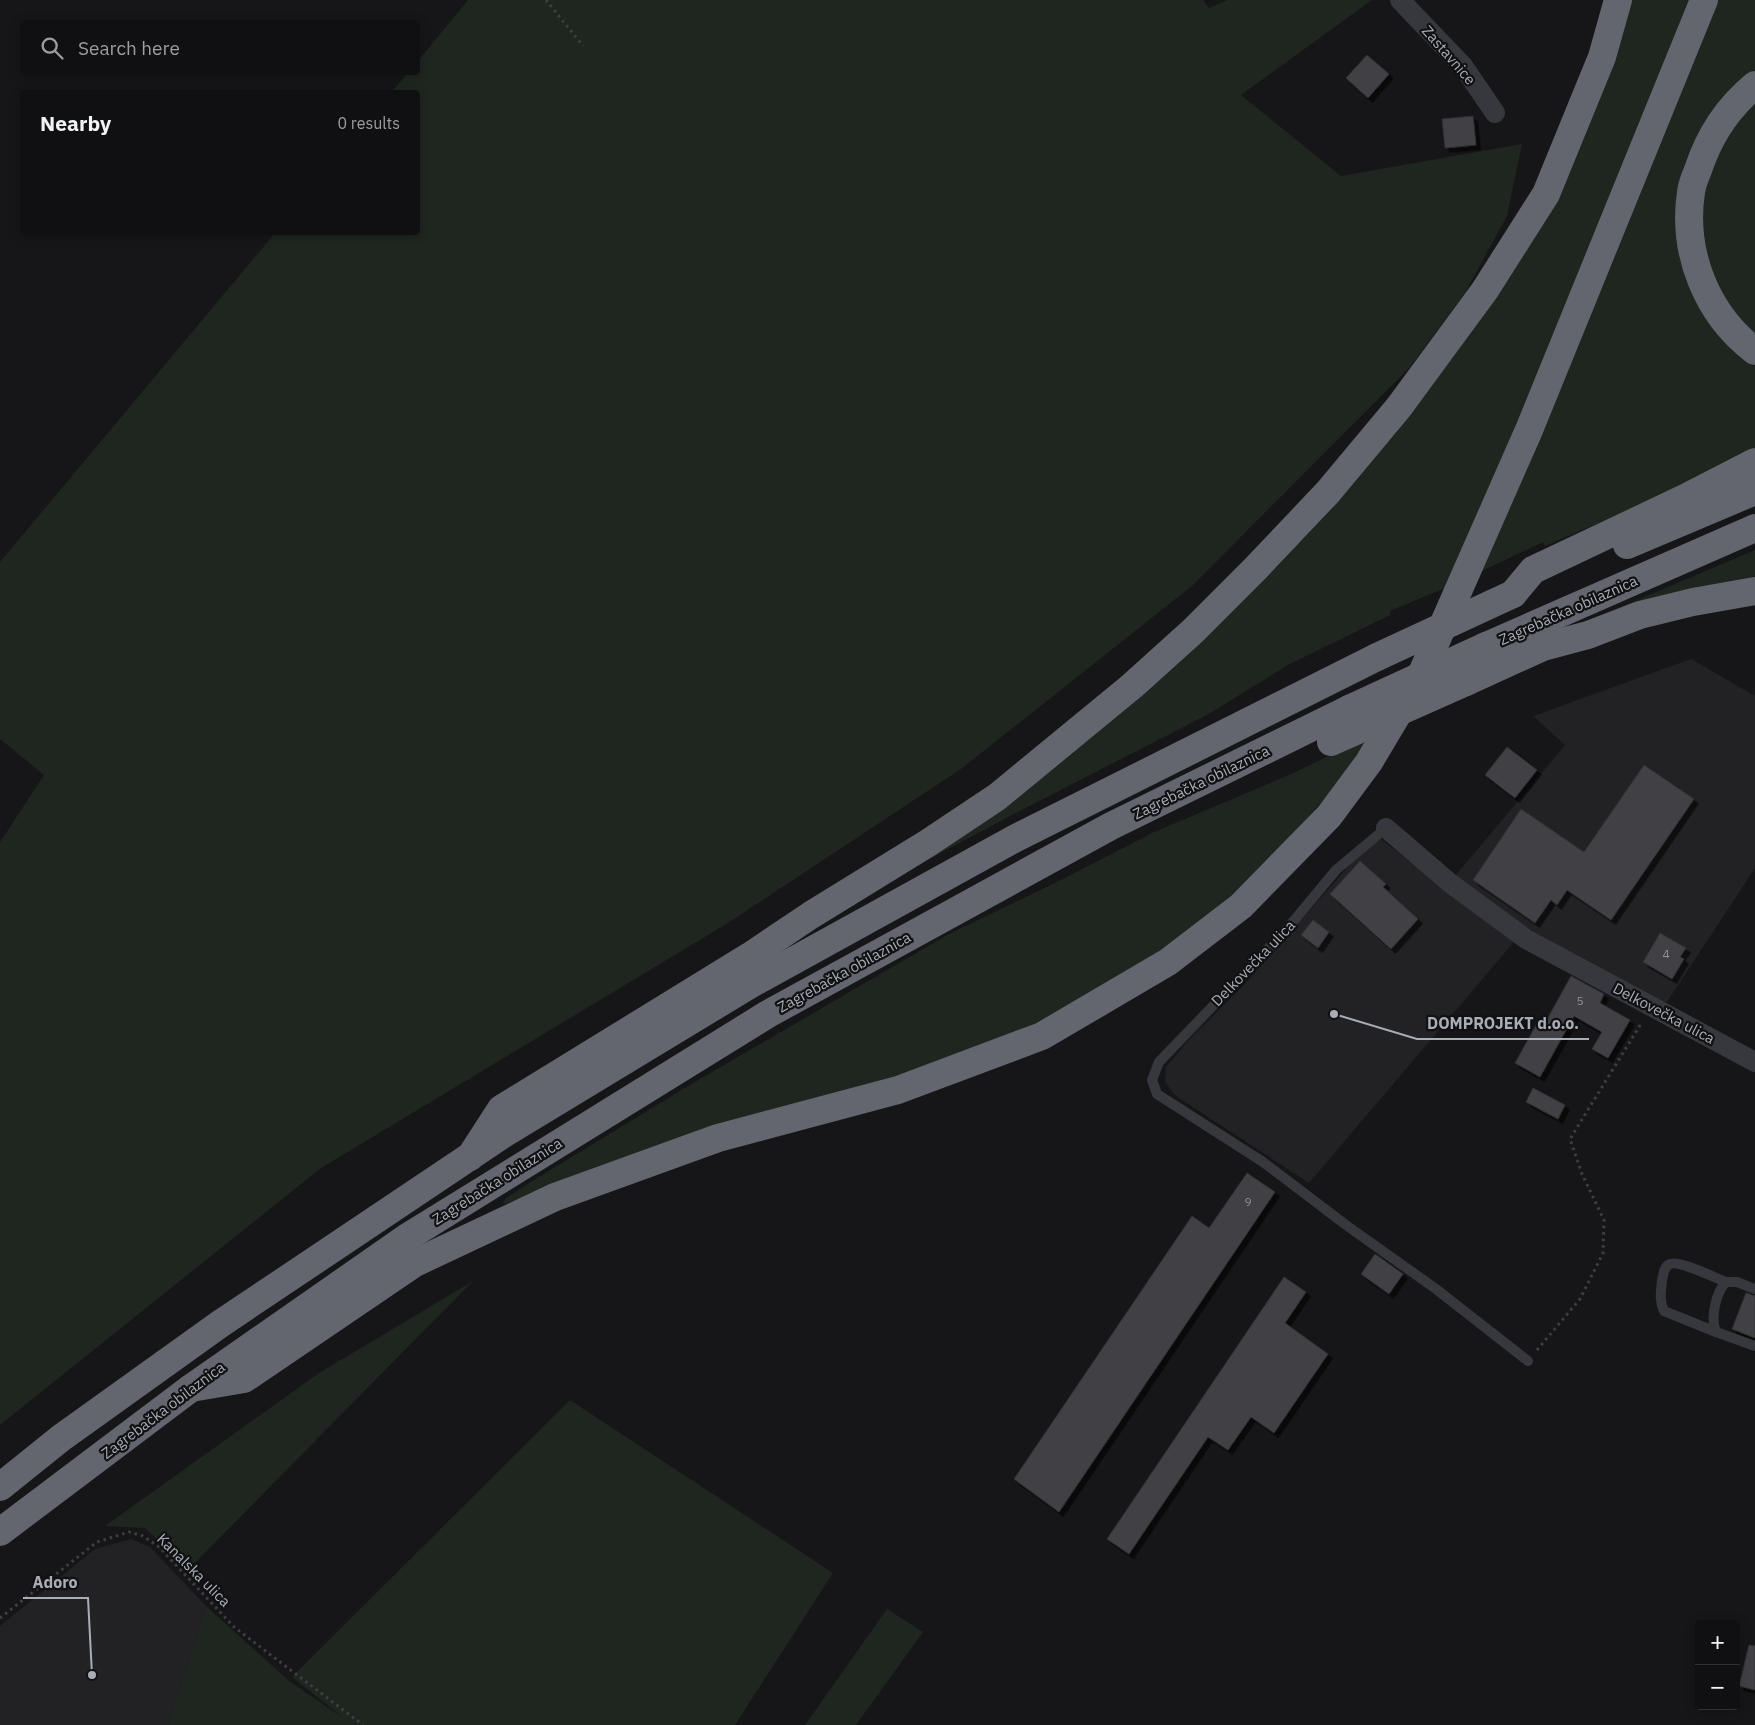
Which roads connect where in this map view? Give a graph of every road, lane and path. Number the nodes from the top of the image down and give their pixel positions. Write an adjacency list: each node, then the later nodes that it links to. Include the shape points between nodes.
1 (546, 0): 5 (path)
2 (1400, 0): 7 (street, Zastavnice, via 1463,66)
3 (1618, 0): 18 (highway, via 1602,57 1546,194 1485,290 1399,407 1328,492 1256,568 1132,686 997,796 750,956 501,1109)
4 (1704, 0): 24 (highway, via 1529,430 1422,673 1369,762 1329,816 1241,906 1168,962 1042,1036 898,1090 718,1138 555,1197 415,1263 244,1379)
5 (583, 46)
6 (1755, 86): 8 (highway, via 1723,117 1711,136 1691,190 1690,220 1691,252 1711,302 1740,339)
7 (1495, 113)
8 (1755, 351)
9 (1755, 462): 13 (highway, via 1533,570)
10 (1755, 491): 13 (highway)
11 (1755, 528): 14 (highway, Zagrebačka obilaznica, bridge, via 1486,646)
12 (1755, 591): 14 (highway, bridge, via 1693,602 1543,647 1331,742)
13 (1514, 594): 18 (highway, bridge, via 1377,657 1031,830 743,989)
14 (1275, 746): 24 (highway, Zagrebačka obilaznica, via 1111,826 768,1014 406,1238)
15 (1386, 828): 16 (street, Delkovečka ulica, via 1450,883 1526,939); 23 (lane, Delkovečka ulica, via 1336,870 1287,929 1159,1062 1152,1080 1158,1094 1263,1162 1436,1289)
16 (1651, 1006): 17 (street, Delkovečka ulica); 23 (path, via 1570,1139 1604,1220 1603,1253 1580,1299)
17 (1755, 1062)
18 (470, 1157): 25 (highway, via 220,1324 61,1438)
19 (1726, 1282): 20 (lane, via 1737,1282); 21 (lane, via 1716,1307); 21 (lane, via 1681,1264 1672,1263 1663,1272 1659,1302 1664,1311)
20 (1755, 1289)
21 (1716, 1332): 22 (lane)
22 (1755, 1346)
23 (1528, 1362)
24 (191, 1388): 26 (highway, Zagrebačka obilaznica)
25 (0, 1487)
26 (0, 1532)
27 (0, 1618): 28 (path, Kanalska ulica, via 97,1542 129,1532 143,1536 159,1547 234,1627)
28 (363, 1725)

